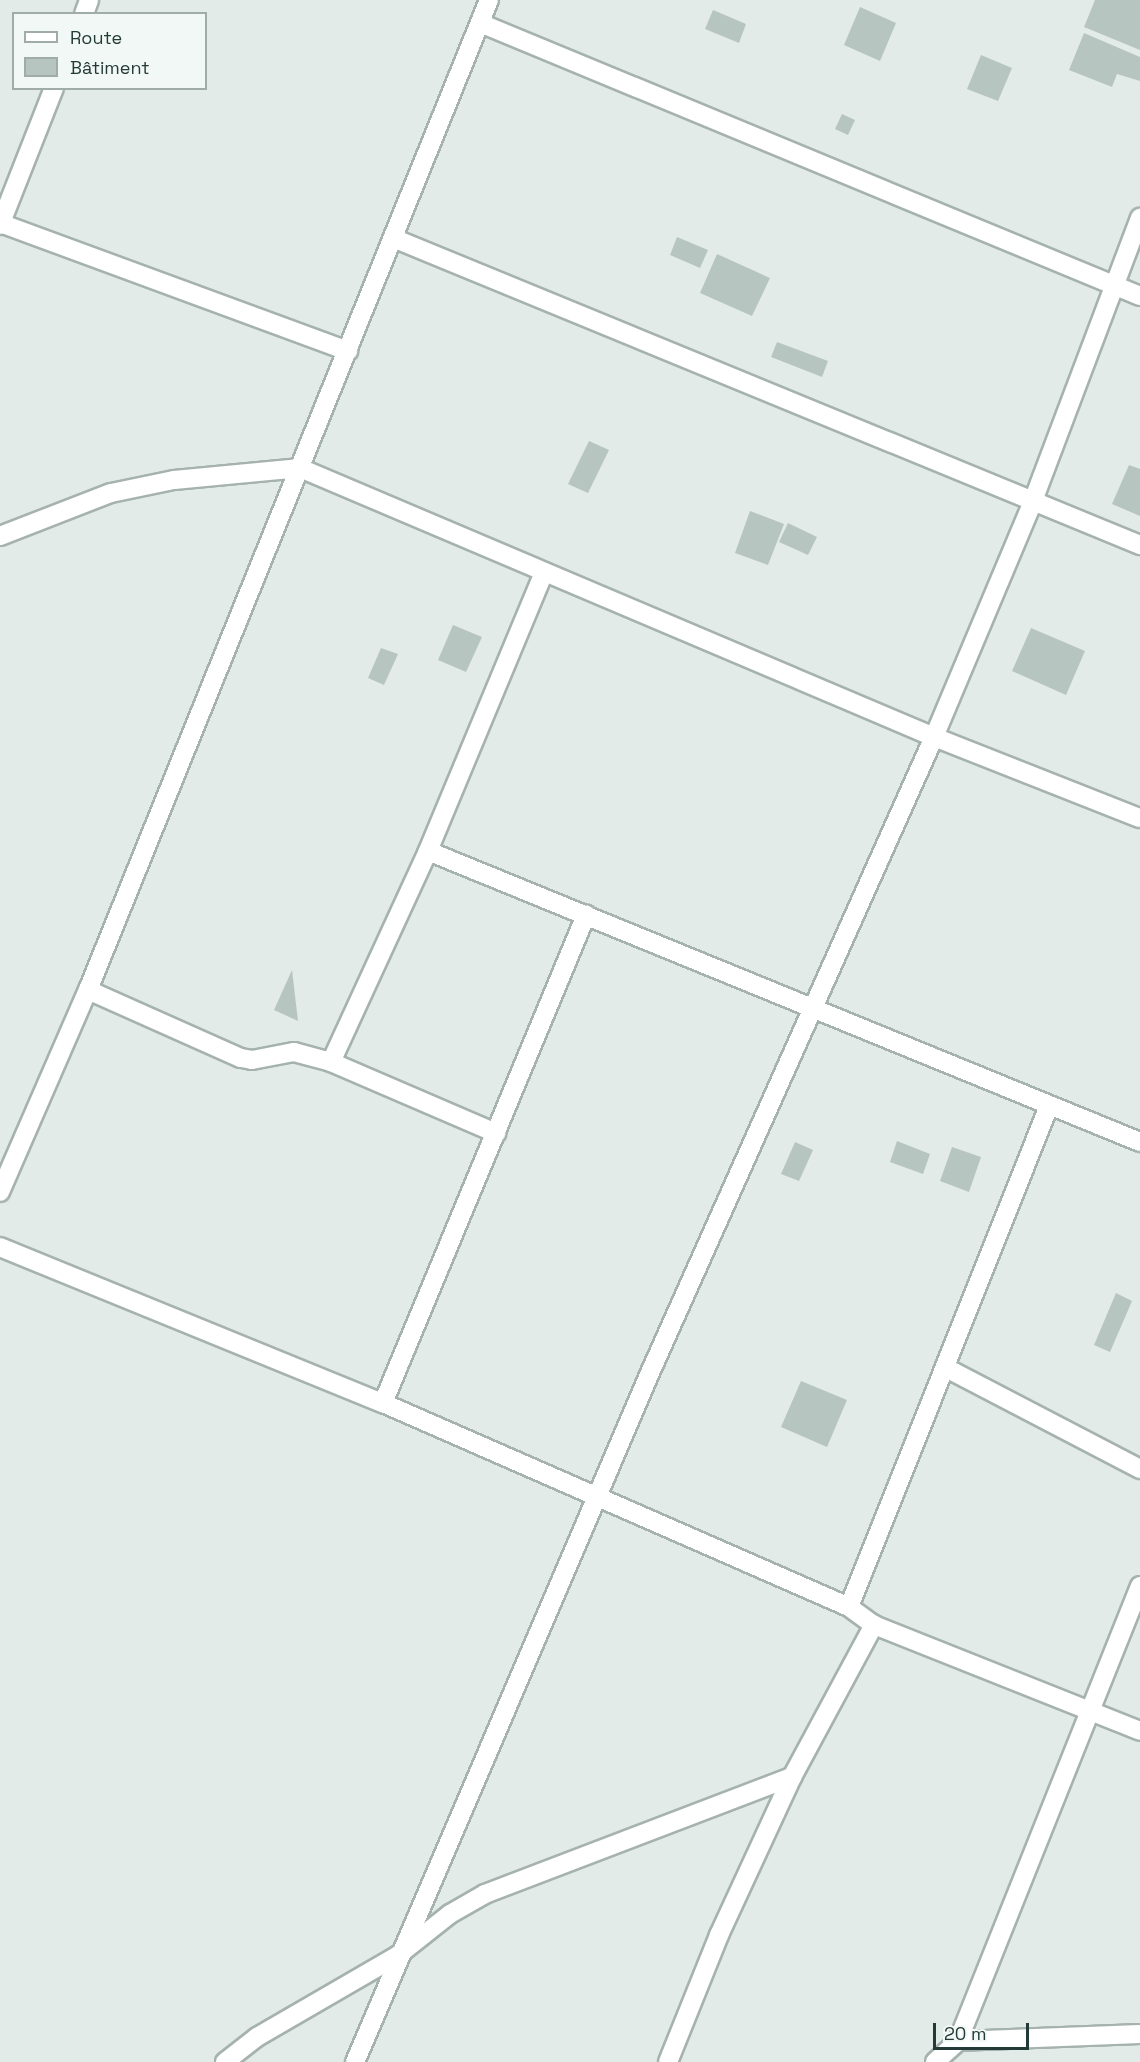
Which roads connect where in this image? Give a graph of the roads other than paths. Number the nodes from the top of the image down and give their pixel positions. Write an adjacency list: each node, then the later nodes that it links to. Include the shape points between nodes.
1 (489, 0): 2 (street)
2 (480, 23): 6 (street); 7 (street)
3 (53, 90): 5 (street)
4 (1140, 218): 7 (street)
5 (0, 224): 9 (street)
6 (393, 238): 9 (street); 11 (street)
7 (1114, 284): 8 (street); 11 (street)
8 (1140, 296)
9 (348, 351): 10 (street)
10 (300, 468): 12 (street, via 174,480 111,493); 14 (street); 19 (street)
11 (1033, 501): 13 (street); 15 (street)
12 (0, 536)
13 (1140, 545)
14 (544, 572): 15 (street); 17 (street)
15 (933, 737): 16 (street); 20 (street)
16 (1140, 818)
17 (428, 851): 18 (street); 21 (street)
18 (586, 915): 20 (street); 23 (street)
19 (88, 990): 21 (street, via 241,1058 252,1060 294,1052); 25 (street)
20 (814, 1008): 22 (street); 30 (street, via 649,1375)
21 (331, 1062): 23 (street)
22 (1049, 1106): 24 (street); 27 (street)
23 (496, 1133): 28 (street)
24 (1140, 1142)
25 (0, 1192)
26 (0, 1247): 28 (street)
27 (946, 1368): 29 (street); 32 (street)
28 (383, 1403): 30 (street)
29 (1140, 1469)
30 (600, 1497): 32 (street); 37 (street)
31 (1140, 1586): 34 (street)
32 (849, 1607): 33 (street)
33 (874, 1625): 34 (street); 36 (street)
34 (1091, 1712): 35 (street); 39 (street)
35 (1140, 1731)
36 (792, 1777): 37 (street, via 493,1891 450,1914); 42 (street, via 719,1935)
37 (397, 1956): 40 (street, via 257,2037); 41 (street)
38 (1140, 2034): 39 (street)
39 (958, 2041): 43 (street)
40 (225, 2062)
41 (355, 2062)
42 (668, 2062)
43 (935, 2062)

